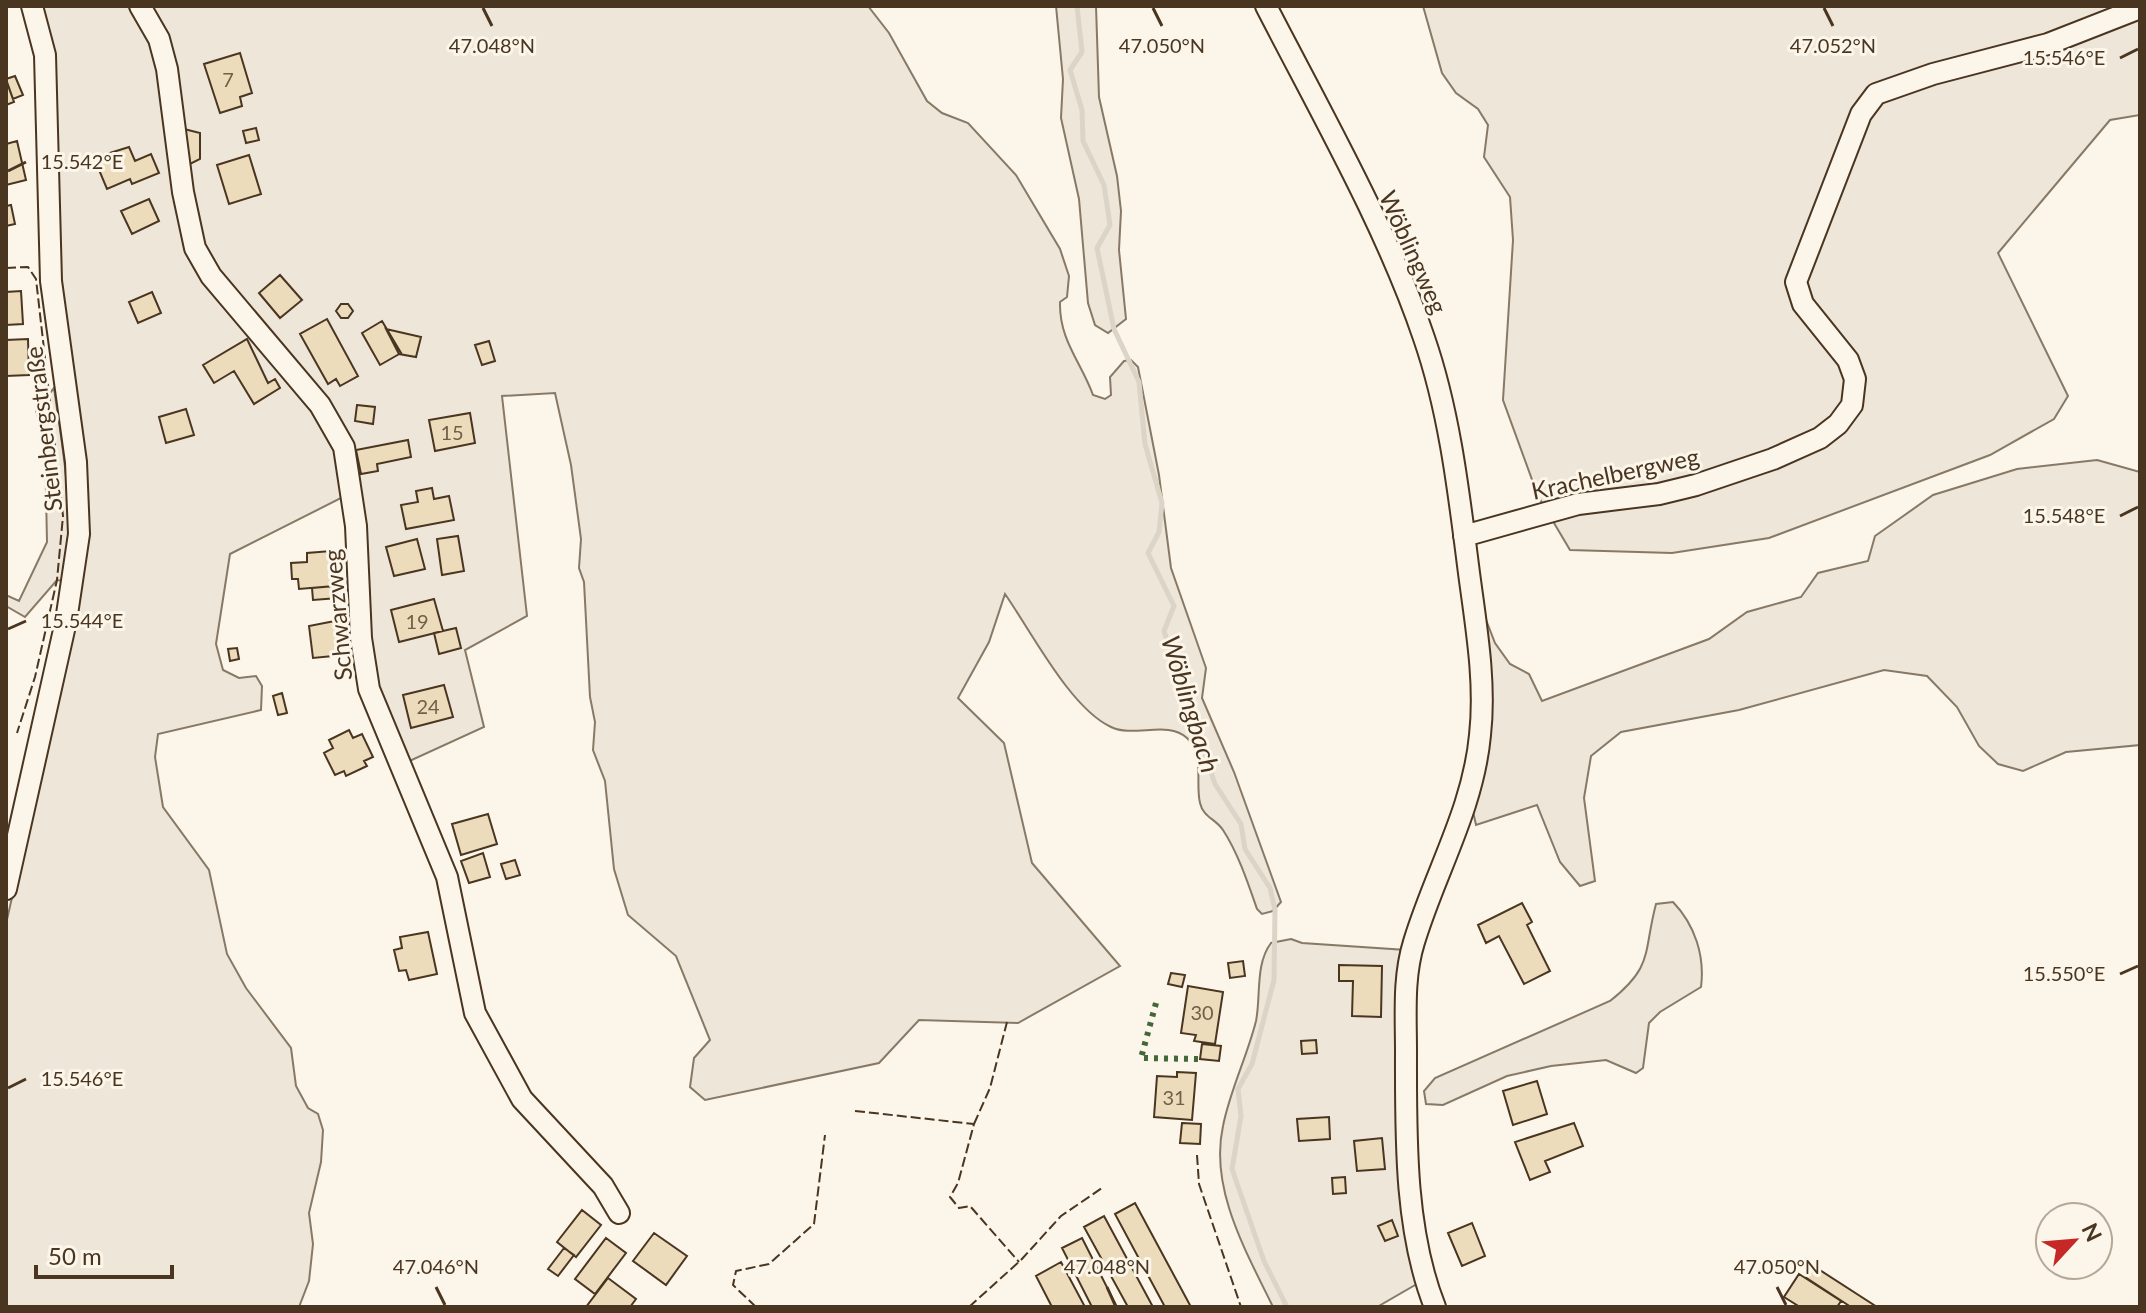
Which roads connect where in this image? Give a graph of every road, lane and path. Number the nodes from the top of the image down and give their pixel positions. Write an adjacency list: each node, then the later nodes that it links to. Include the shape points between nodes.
1 (32, 6): 6 (street, Steinbergstraße, via 45,55 51,281 76,462 79,523 66,621)
2 (140, 6): 7 (street, Schwarzweg, via 159,39 167,69 195,248 211,276 320,405 344,447 356,526 364,667 377,714 447,877 475,1013 522,1099 603,1186)
3 (1266, 6): 5 (street, Wöblingweg, via 1406,288 1437,382)
4 (2140, 8): 5 (street, Krachelbergweg, via 2048,44 1876,94 1861,114 1796,282 1803,304 1848,360 1855,379 1852,405 1838,424 1773,459 1696,485 1578,504)
5 (1464, 536): 8 (street, Wöblingweg, via 1479,655 1481,732 1466,806 1414,943 1406,1007 1413,1207)
6 (6, 889)
7 (619, 1213)
8 (1435, 1307)

